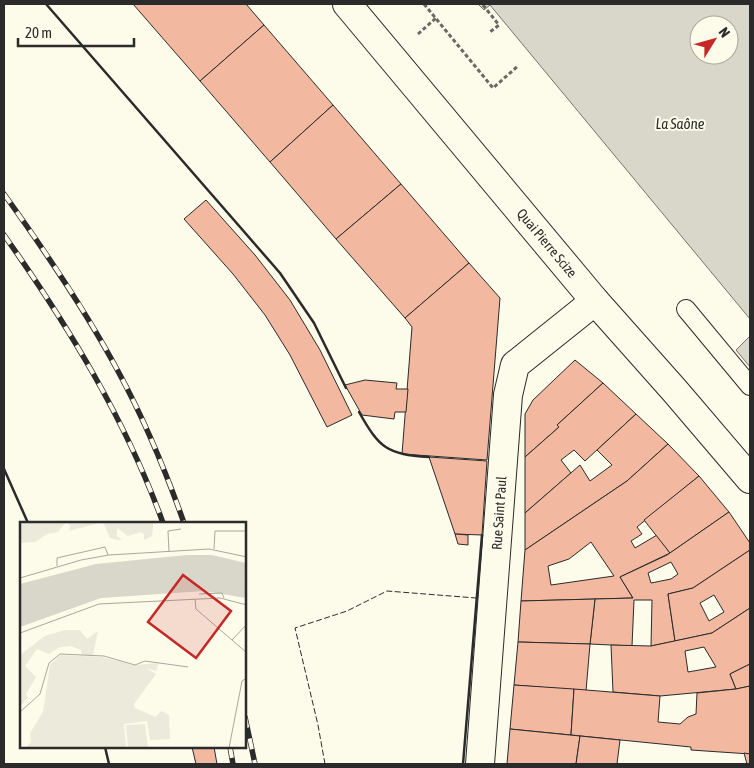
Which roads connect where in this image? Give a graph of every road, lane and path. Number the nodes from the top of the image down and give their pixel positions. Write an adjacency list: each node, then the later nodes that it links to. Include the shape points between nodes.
1 (347, 4): 8 (main road, Quai Pierre Scize)
2 (424, 4): 4 (path)
3 (483, 5): 5 (path, via 499,25)
4 (436, 18): 6 (path); 7 (path, via 493,88)
5 (490, 32)
6 (413, 38)
7 (518, 66)
8 (596, 301): 11 (main road, Quai Pierre Scize); 12 (main road, Rue Saint Paul, via 515,365 508,395)
9 (686, 309): 10 (lane)
10 (750, 386)
11 (750, 480)
12 (480, 764)

